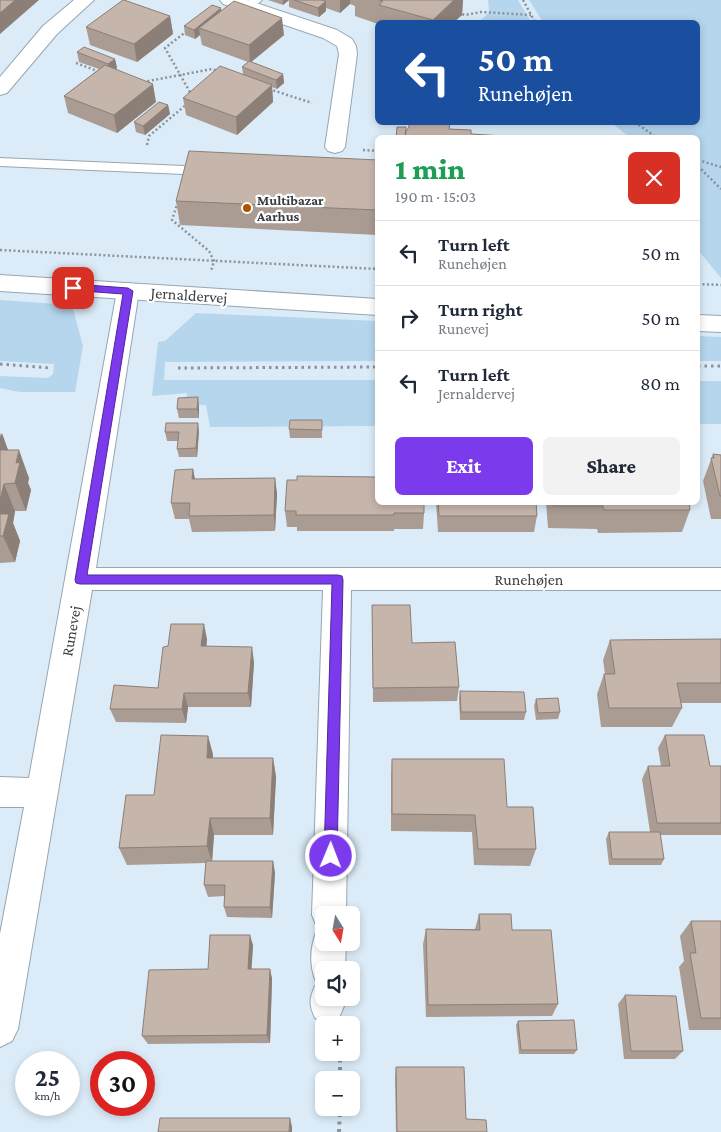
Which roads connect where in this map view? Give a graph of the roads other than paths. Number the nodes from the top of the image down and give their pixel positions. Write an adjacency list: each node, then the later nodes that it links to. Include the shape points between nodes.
1 (85, 0): 4 (street, via 50,30)
2 (228, 0): 3 (street)
3 (252, 3): 5 (street, via 330,34 348,48)
4 (0, 89)
5 (335, 147)
6 (0, 162): 7 (lane)
7 (184, 170)
8 (0, 283): 9 (street, Jernaldervej)
9 (128, 291): 10 (street, Jernaldervej); 14 (street, Runevej)
10 (375, 306)
11 (700, 323): 12 (street)
12 (721, 324)
13 (721, 579): 15 (street, Runehøjen)
14 (80, 580): 15 (street, Runehøjen); 17 (street, Runevej)
15 (338, 580): 18 (street)
16 (0, 792): 17 (street)
17 (42, 792): 19 (street, Runevej)
18 (329, 906)
19 (0, 1029)

